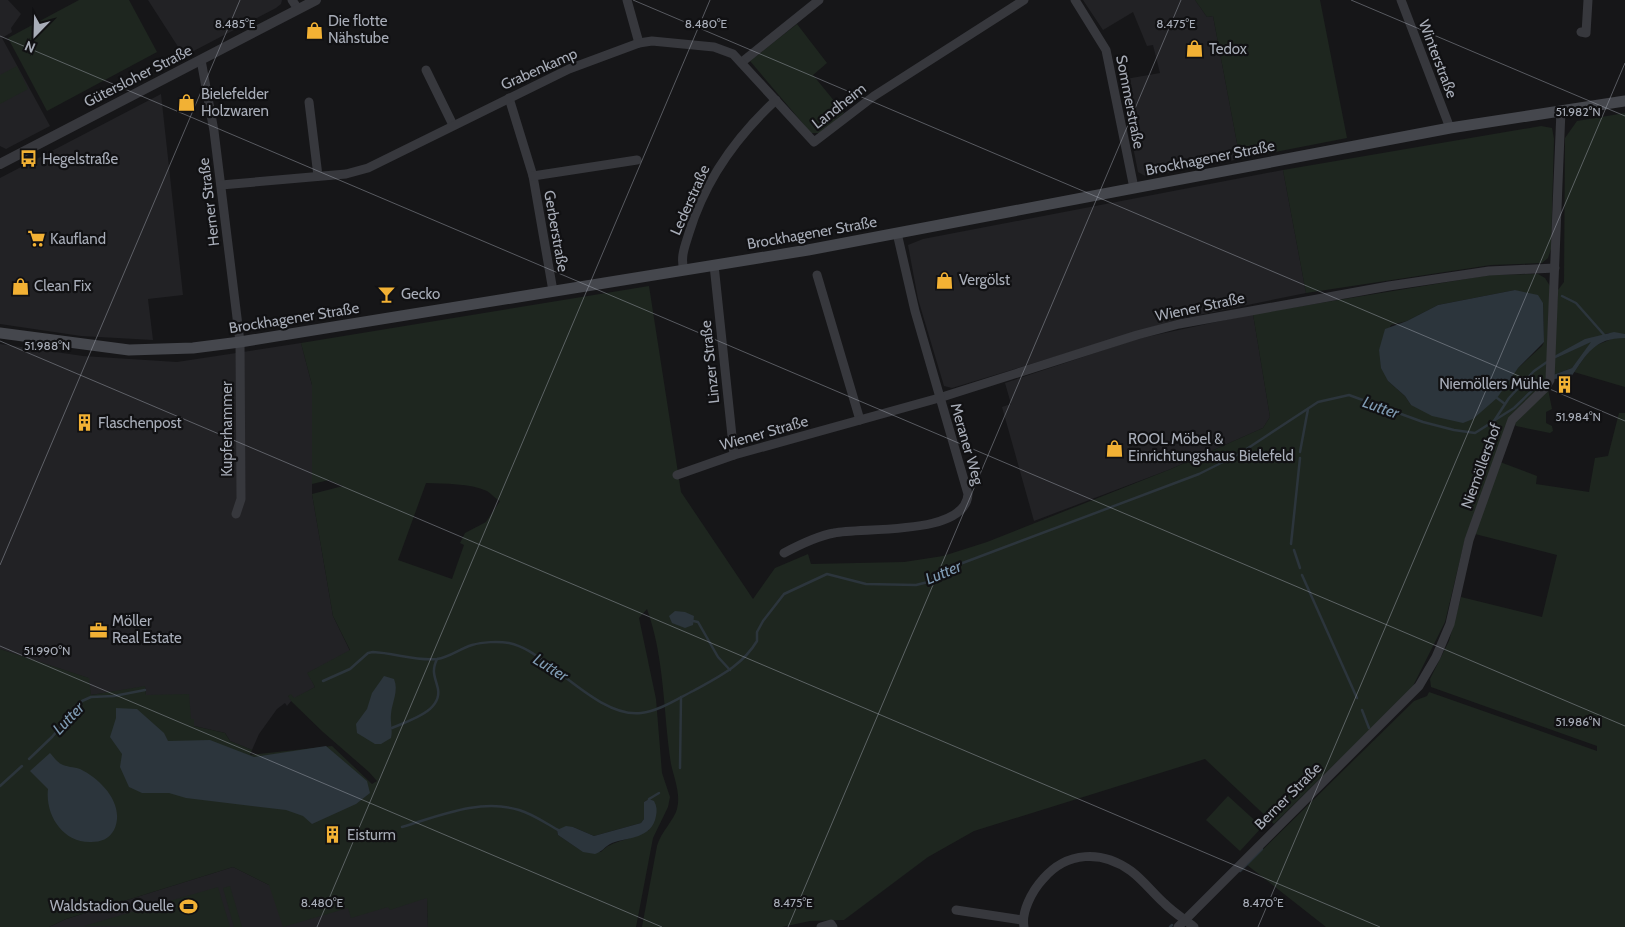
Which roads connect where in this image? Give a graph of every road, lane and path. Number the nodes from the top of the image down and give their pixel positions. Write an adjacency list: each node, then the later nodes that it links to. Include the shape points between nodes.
1 (292, 0): 9 (street)
2 (316, 0): 9 (street, Gütersloher Straße)
3 (627, 0): 11 (street)
4 (819, 0): 13 (street)
5 (1024, 0): 16 (street, Landheim, via 874,96 818,141 810,140)
6 (1075, 0): 27 (street, Sommerstraße, via 1106,50)
7 (1401, 0): 21 (street, Winterstraße)
8 (1588, 0): 10 (street, via 1586,33)
9 (298, 9): 12 (street, Gütersloher Straße)
10 (1581, 32)
11 (639, 43): 13 (street, Landheim, via 714,47 733,54); 15 (street, Grabenkamp)
12 (201, 60): 23 (street, Gütersloher Straße); 26 (street, Herner Straße)
13 (742, 62): 16 (street, Landheim)
14 (426, 70): 20 (street)
15 (509, 98): 20 (street, Grabenkamp); 25 (street, Gerberstraße)
16 (776, 100): 31 (street, Lederstraße, via 753,122 715,172 682,255)
17 (1625, 101): 19 (main road, Brockhagener Straße)
18 (309, 102): 24 (street)
19 (1560, 110): 21 (main road, Brockhagener Straße); 30 (street, Niemöllershof)
20 (453, 125): 24 (street, Grabenkamp, via 368,168)
21 (1450, 128): 27 (main road, Brockhagener Straße)
22 (637, 160): 25 (street, Gerberstraße)
23 (0, 164)
24 (318, 176): 26 (street, Grabenkamp)
25 (533, 176): 33 (street, Gerberstraße)
26 (221, 185): 35 (street, Herner Straße)
27 (1134, 188): 28 (main road, Brockhagener Straße)
28 (897, 233): 29 (main road, Brockhagener Straße); 36 (street, Meraner Weg)
29 (714, 265): 31 (main road, Brockhagener Straße); 38 (street, Linzer Straße)
30 (1555, 268): 36 (street, Wiener Straße, via 1489,271 1179,324); 42 (street, Niemöllershof, via 1550,380 1512,420 1469,540 1450,624)
31 (684, 270): 33 (main road, Brockhagener Straße)
32 (817, 276): 37 (street)
33 (553, 291): 35 (main road, Brockhagener Straße)
34 (0, 333): 35 (main road, Brockhagener Straße, via 128,350 193,348)
35 (240, 342): 40 (street, Kupferhammer, via 241,499)
36 (939, 398): 37 (street, Wiener Straße); 41 (street, Meraner Weg, via 968,494 968,501 958,514 907,529 833,533)
37 (860, 420): 38 (street, Wiener Straße)
38 (734, 455): 39 (street, Wiener Straße)
39 (677, 475)
40 (236, 514)
41 (784, 553)
42 (1419, 686): 44 (street, Berner Straße)
43 (956, 910): 45 (street)
44 (1185, 920): 45 (street, via 1169,909 1132,872 1093,855 1075,857 1051,870 1035,890); 48 (street, Berner Straße); 49 (street)
45 (1024, 925)
46 (832, 926): 47 (street)
47 (821, 927)
48 (1178, 927)
49 (1194, 927)

